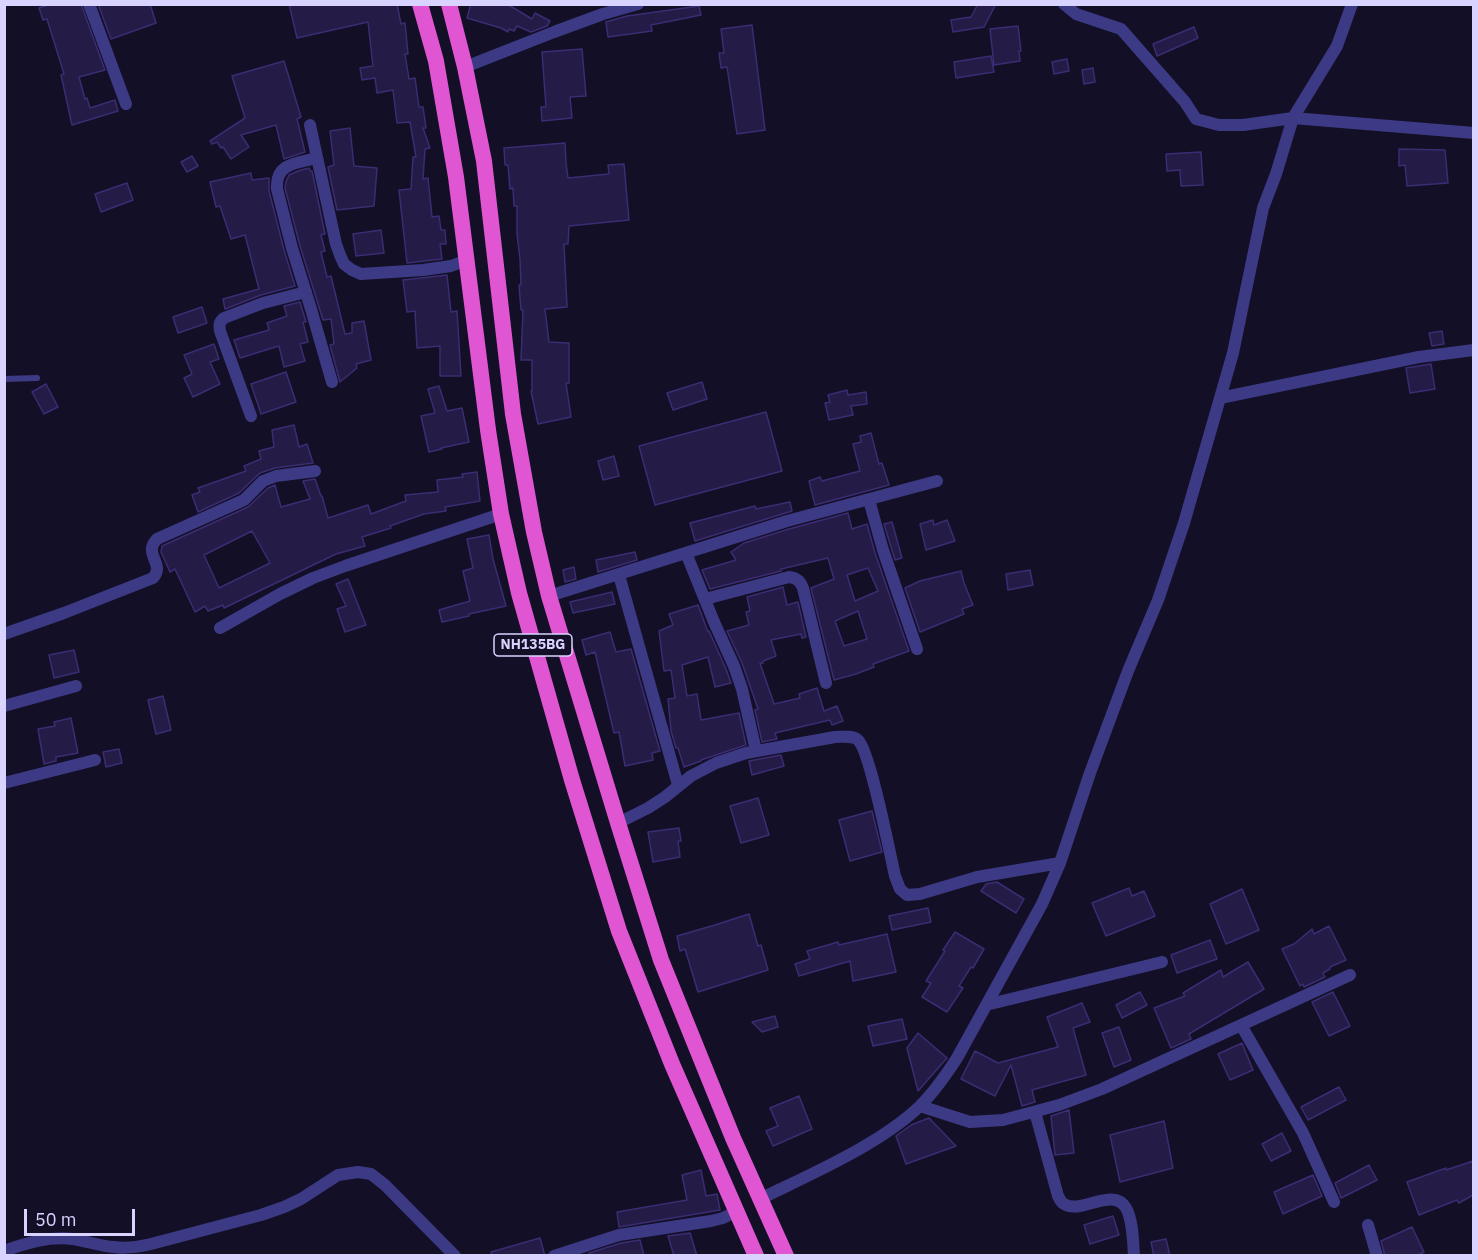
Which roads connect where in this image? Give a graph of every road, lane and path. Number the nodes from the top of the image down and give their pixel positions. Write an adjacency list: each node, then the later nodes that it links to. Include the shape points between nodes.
1 (89, 4): 8 (street)
2 (420, 4): 13 (highway, NH135BG, via 436,61)
3 (449, 4): 7 (highway, NH135BG)
4 (638, 4): 7 (street)
5 (1064, 4): 9 (street, via 1076,14 1121,29 1197,119 1219,125 1243,125)
6 (1352, 4): 9 (street, via 1337,46)
7 (465, 67): 27 (highway, NH135BG, via 484,161 513,414)
8 (126, 104)
9 (1293, 118): 11 (street); 19 (street, via 1263,208)
10 (310, 125): 12 (street)
11 (1473, 133)
12 (317, 158): 13 (street, via 340,255 352,270 362,274 396,273 451,266); 14 (street, via 286,166 277,180)
13 (466, 260): 24 (highway, NH135BG)
14 (306, 292): 18 (street); 20 (street, via 263,303 220,321 220,331)
15 (1473, 350): 19 (street, via 1419,357)
16 (36, 378): 17 (lane)
17 (4, 379)
18 (332, 382)
19 (1221, 398): 40 (street, via 1158,600 1124,681)
20 (251, 416)
21 (315, 471): 30 (street, via 268,478 244,501 157,539 151,548 157,568 153,578)
22 (937, 481): 23 (street)
23 (869, 500): 25 (street); 31 (street)
24 (501, 514): 29 (street, via 313,578); 49 (highway, NH135BG, via 535,653 619,931)
25 (686, 553): 26 (street); 28 (street)
26 (619, 575): 27 (street); 38 (street)
27 (549, 596): 39 (highway, NH135BG)
28 (705, 599): 32 (street, via 789,577 800,581); 35 (street, via 742,689)
29 (220, 628)
30 (4, 633)
31 (917, 649)
32 (826, 682)
33 (76, 686): 34 (street)
34 (4, 706)
35 (756, 751): 38 (street, via 716,763); 40 (street, via 835,737 858,740 873,780 895,876 907,895 977,877)
36 (95, 760): 37 (street)
37 (4, 783)
38 (678, 785): 39 (street, via 648,808)
39 (618, 823): 47 (highway, NH135BG, via 661,960)
40 (1060, 863): 43 (street)
41 (1162, 963): 43 (street)
42 (1350, 975): 44 (street)
43 (986, 1005): 45 (street, via 957,1058)
44 (1241, 1025): 46 (street, via 1102,1089); 48 (street, via 1303,1133)
45 (920, 1106): 46 (street, via 970,1122 1003,1120); 47 (street, via 855,1151)
46 (1035, 1112): 56 (street, via 1058,1196 1072,1206 1119,1201 1130,1218)
47 (760, 1199): 55 (highway, NH135BG)
48 (1334, 1202)
49 (737, 1210): 53 (street, via 711,1221 619,1235); 54 (highway, NH135BG)
50 (1368, 1225): 57 (street)
51 (4, 1251): 52 (street, via 52,1239 115,1248 151,1244 284,1208 338,1175 358,1172 371,1174 385,1185)
52 (455, 1256)
53 (554, 1256)
54 (756, 1256)
55 (786, 1256)
56 (1134, 1256)
57 (1377, 1256)

